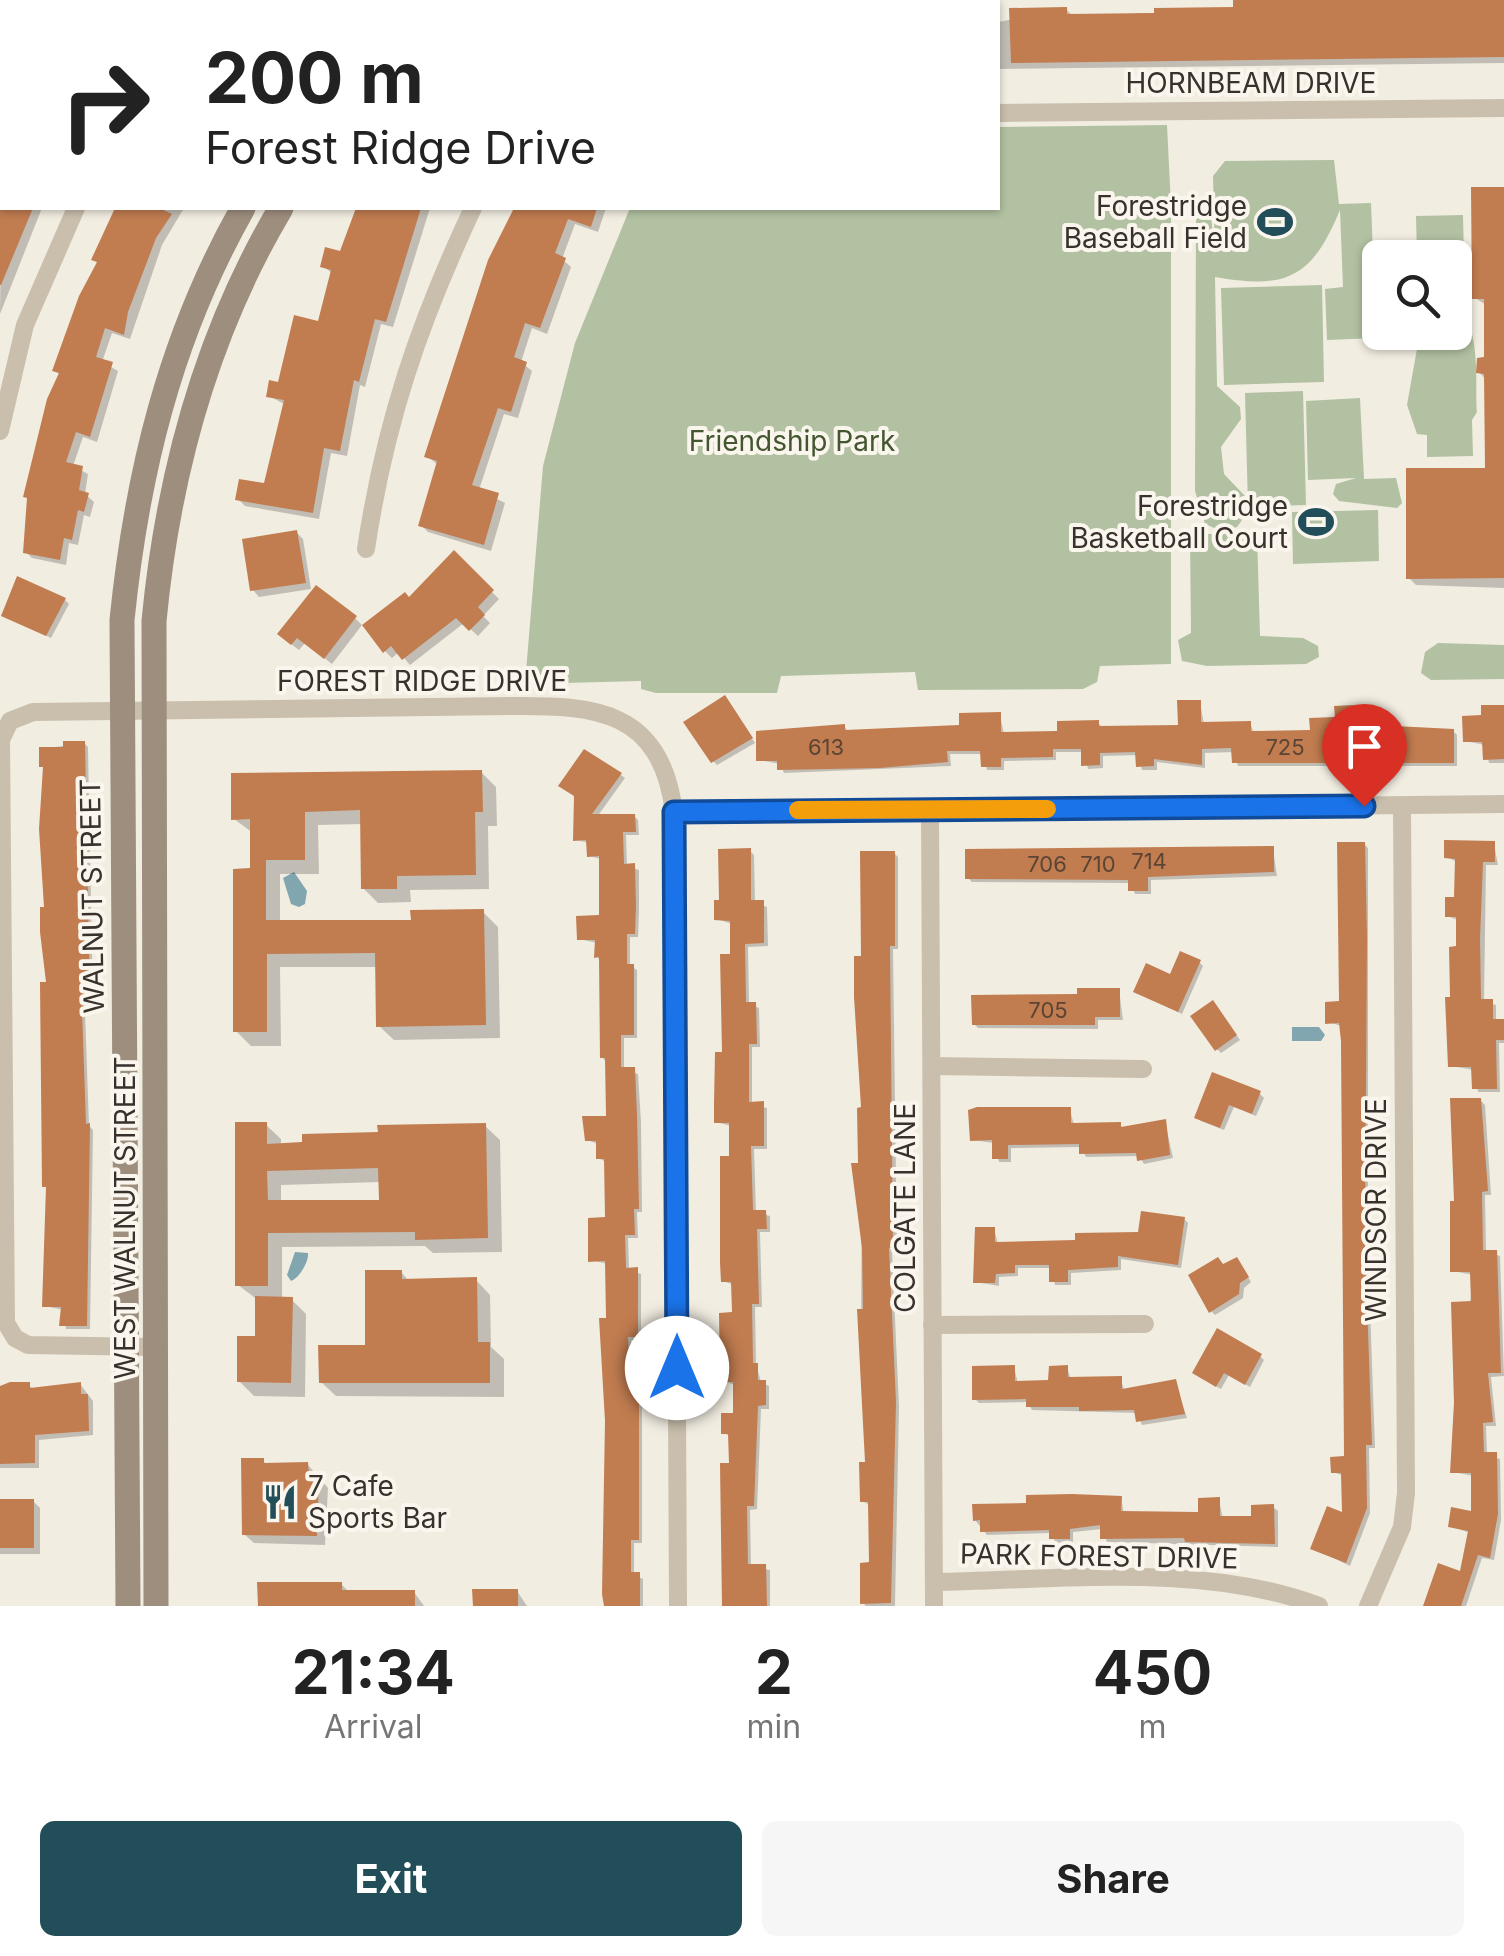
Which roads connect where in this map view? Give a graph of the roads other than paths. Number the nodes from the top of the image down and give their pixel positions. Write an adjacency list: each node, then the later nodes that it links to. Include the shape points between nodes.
1 (1504, 108): 2 (street, HORNBEAM DRIVE)
2 (1000, 112)
3 (75, 210): 7 (street, via 25,325)
4 (242, 210): 10 (main road, WALNUT STREET, via 183,334 150,436 127,571)
5 (280, 210): 9 (main road, via 234,297 178,459 155,604)
6 (472, 210): 8 (street, via 410,350)
7 (0, 431)
8 (366, 549)
9 (154, 711): 10 (street, FOREST RIDGE DRIVE); 14 (street, FOREST RIDGE DRIVE, via 583,707 610,714 652,749); 18 (main road, WEST WALNUT STREET)
10 (121, 712): 17 (main road, WALNUT STREET); 21 (street, FOREST RIDGE DRIVE, via 33,712 10,721 1,740 4,1310 15,1338 28,1345)
11 (1504, 804): 12 (street)
12 (1402, 806): 13 (street); 29 (street, WINDSOR DRIVE, via 1406,1493 1402,1527)
13 (930, 811): 14 (street); 15 (street, COLGATE LANE)
14 (674, 812): 26 (street, FOREST RIDGE DRIVE)
15 (932, 1066): 16 (street); 20 (street, COLGATE LANE)
16 (1144, 1069)
17 (124, 1080): 18 (main road); 21 (main road, WALNUT STREET)
18 (155, 1081): 22 (main road, WEST WALNUT STREET)
19 (1144, 1324): 20 (street)
20 (932, 1325): 23 (street, COLGATE LANE)
21 (124, 1346): 22 (street); 24 (main road, WALNUT STREET)
22 (156, 1347): 25 (main road, WEST WALNUT STREET)
23 (934, 1582): 27 (street, COLGATE LANE); 28 (street, PARK FOREST DRIVE, via 1211,1581)
24 (128, 1606)
25 (156, 1606)
26 (678, 1606)
27 (934, 1606)
28 (1320, 1606)
29 (1368, 1606)

